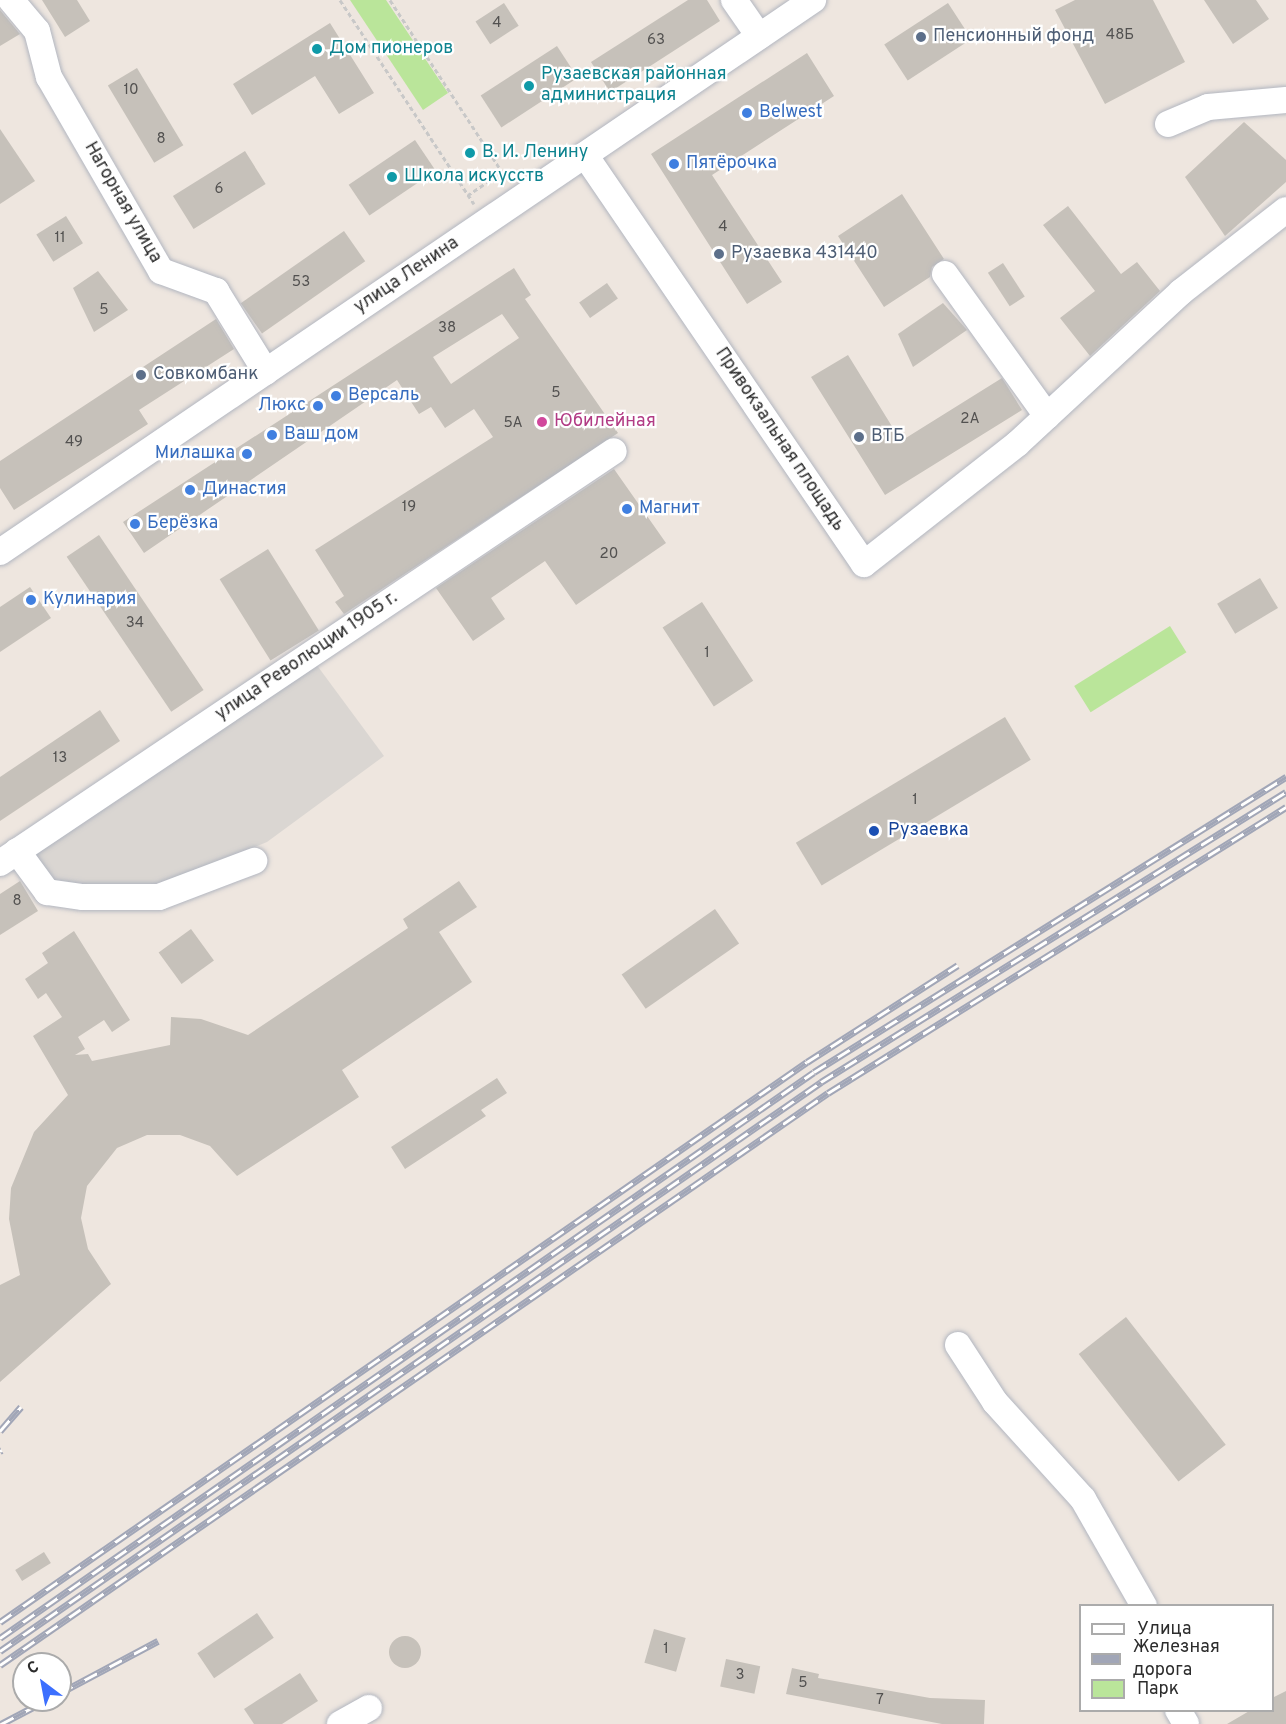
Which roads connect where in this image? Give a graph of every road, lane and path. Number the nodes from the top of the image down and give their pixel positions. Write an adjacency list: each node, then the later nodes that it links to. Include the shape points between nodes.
1 (11, 0): 14 (street, Нагорная улица, via 37,31 49,77 161,271 216,291)
2 (340, 0): 10 (path)
3 (390, 0): 10 (path, via 501,172)
4 (734, 0): 6 (street)
5 (813, 0): 6 (street, улица Ленина)
6 (759, 36): 9 (street, улица Ленина)
7 (1286, 100): 8 (street, via 1208,107)
8 (1168, 124)
9 (585, 155): 12 (street, улица Ленина); 15 (street, Привокзальная площадь, via 864,564)
10 (468, 195): 12 (path)
11 (1286, 210): 15 (street, via 1181,292)
12 (486, 222): 14 (street, улица Ленина)
13 (945, 274): 15 (street)
14 (266, 372): 17 (street, улица Ленина)
15 (1047, 416)
16 (614, 450): 18 (street, улица Революции 1905 г.)
17 (0, 552)
18 (8, 857): 19 (street, via 47,892 83,897 159,897)
19 (254, 861)
20 (958, 1346): 21 (street, via 995,1402 1083,1499)
21 (1143, 1604)
22 (369, 1708): 23 (street)
23 (340, 1724)

